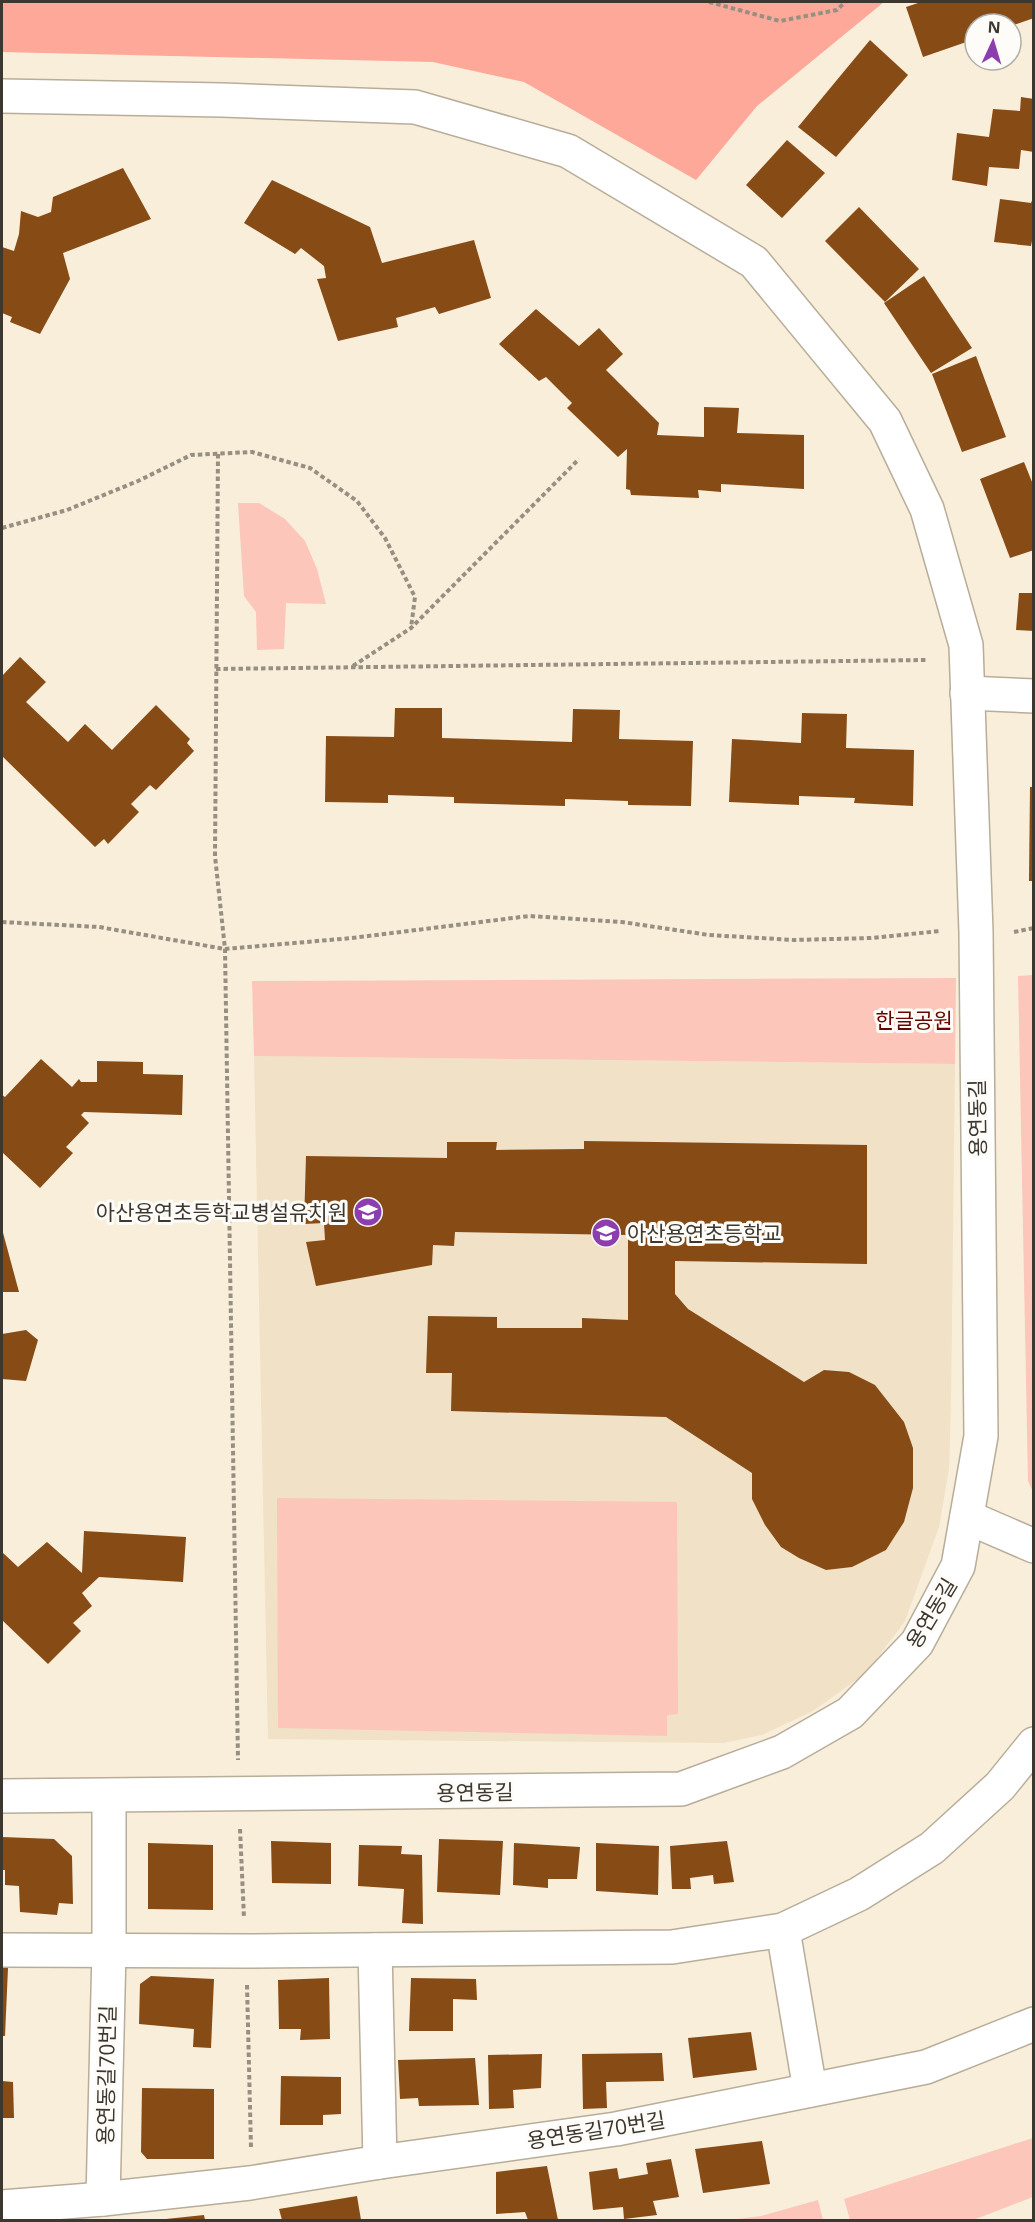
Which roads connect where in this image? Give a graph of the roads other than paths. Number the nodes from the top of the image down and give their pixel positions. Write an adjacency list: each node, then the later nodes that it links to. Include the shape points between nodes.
1 (2, 96): 2 (street, 용연동길, via 415,107 568,151 754,262 885,421 927,509 966,645)
2 (967, 693): 3 (street); 4 (street, 용연동길, via 976,932 981,1436)
3 (1034, 696)
4 (967, 1517): 5 (street); 8 (street, 용연동길, via 958,1566 917,1643 850,1713 782,1752 681,1789)
5 (1034, 1546)
6 (1034, 1744): 9 (street, via 1000,1786 932,1848 859,1894)
7 (2, 1796): 8 (street, 용연동길)
8 (109, 1796): 12 (street, 용연동길70번길)
9 (783, 1930): 11 (street, via 672,1947); 14 (street)
10 (2, 1950): 12 (street)
11 (375, 1950): 12 (street); 15 (street)
12 (109, 1951): 16 (street, 용연동길70번길)
13 (1034, 2024): 14 (street, 용연동길70번길, via 926,2067)
14 (810, 2090): 15 (street, 용연동길70번길, via 616,2129)
15 (380, 2162): 16 (street, 용연동길70번길, via 250,2183)
16 (103, 2199): 17 (street, 용연동길70번길)
17 (2, 2207)

